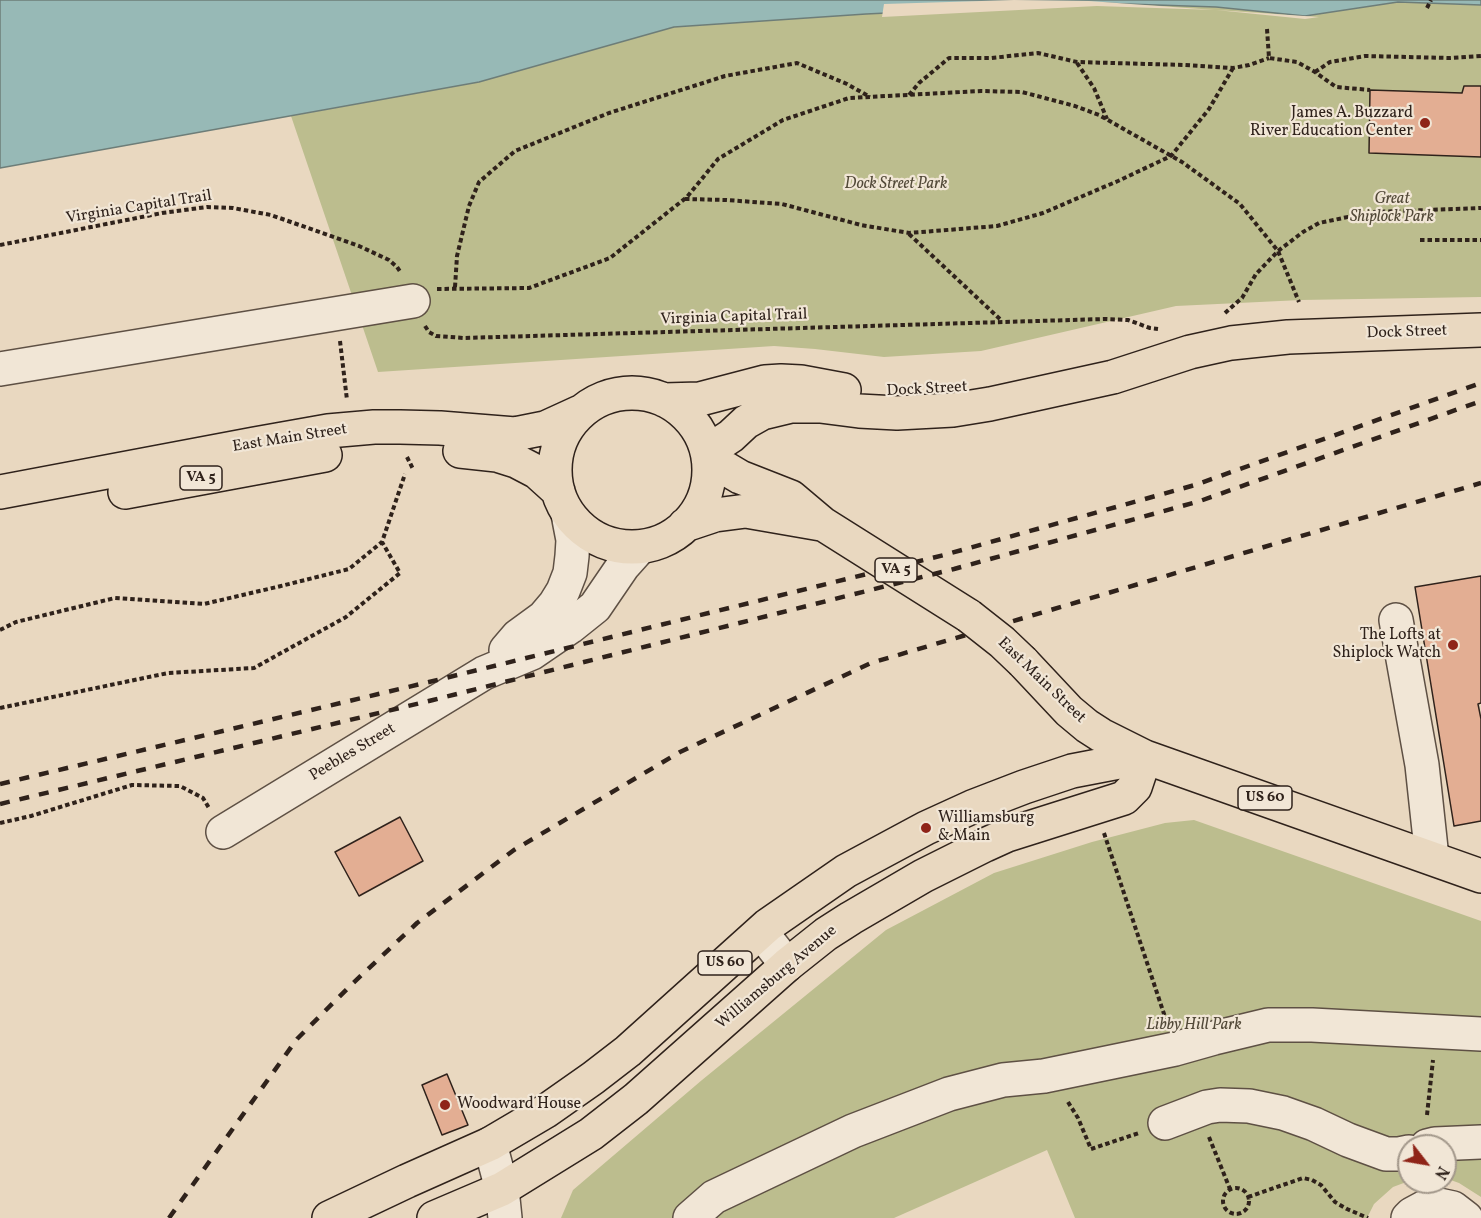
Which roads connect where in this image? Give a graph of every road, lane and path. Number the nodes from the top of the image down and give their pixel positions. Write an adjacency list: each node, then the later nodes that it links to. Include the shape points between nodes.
1 (1431, 0): 2 (path)
2 (1427, 8)
3 (1268, 29): 5 (path)
4 (1481, 56): 8 (path, via 1365,56 1330,62)
5 (1269, 58): 7 (path); 8 (path, via 1297,62)
6 (1077, 62): 7 (path); 10 (path, via 1038,53 949,58); 12 (path, via 1095,88)
7 (1233, 68): 13 (path, via 1209,109)
8 (1315, 72): 9 (path, via 1336,87)
9 (1370, 90)
10 (909, 95): 11 (path); 12 (path, via 1022,92)
11 (870, 97): 14 (path, via 849,98 783,120 718,159); 21 (path, via 797,63 725,76 609,112 514,151 479,182 459,246)
12 (1107, 119): 13 (path)
13 (1171, 156): 16 (path, via 1043,213 997,226); 20 (path, via 1240,204)
14 (683, 199): 16 (path, via 782,204); 21 (path, via 610,258 529,288)
15 (1481, 208): 20 (path, via 1372,212 1319,223)
16 (909, 233): 26 (path)
17 (1420, 240): 18 (path)
18 (1481, 240)
19 (0, 245): 22 (path, Virginia Capital Trail, via 162,213 233,208 271,215 382,256 397,267)
20 (1278, 250): 23 (path); 24 (path, via 1256,274 1242,298)
21 (455, 287): 22 (path)
22 (411, 296): 25 (street); 26 (path, Virginia Capital Trail, via 429,332 452,338)
23 (1299, 302)
24 (1225, 313)
25 (338, 314): 30 (street); 31 (path)
26 (1002, 321): 27 (path, Virginia Capital Trail, via 1113,319)
27 (1162, 329)
28 (1481, 330): 29 (main road, Dock Street, via 1260,339)
29 (1190, 352): 32 (main road, Dock Street, via 1112,360 924,394 851,391 781,381 700,399); 34 (main road, Dock Street, via 1113,377 953,410 878,412 808,405 776,409 746,422)
30 (0, 369)
31 (346, 400)
32 (664, 400): 33 (main road, VA 5, via 648,394 612,395); 34 (main road, VA 5, via 689,417)
33 (580, 412): 36 (main road, East Main Street / VA 5, via 545,428 515,434 400,427 328,431); 37 (main road, via 569,425 556,457 555,474)
34 (707, 455): 39 (main road, East Main Street / VA 5, via 746,480 791,497); 40 (main road, via 707,487 695,514)
35 (405, 474): 41 (path)
36 (0, 492)
37 (563, 502): 38 (main road, East Main Street / VA 5, via 537,472 507,457 388,448 338,452); 42 (main road, VA 5, via 582,529 599,540); 45 (street, Peebles Street, via 573,540 570,573 563,591 544,617 518,636)
38 (0, 515)
39 (823, 524): 40 (main road, East Main Street / VA 5, via 746,511 715,515); 47 (main road, East Main Street / VA 5, bridge, via 969,616 1002,642 1087,726)
40 (685, 525): 42 (main road, VA 5, via 669,537)
41 (382, 542): 44 (path, via 349,569 204,604 115,598 16,622); 46 (path, via 399,573 346,617 254,668 168,672)
42 (640, 547): 45 (street, Peebles Street, via 595,607 532,653)
43 (1396, 620): 51 (street, via 1422,765)
44 (0, 630)
45 (484, 673): 50 (street, Peebles Street)
46 (0, 708)
47 (1145, 757): 51 (main road, East Main Street / US 60); 53 (main road, US 60, via 1072,771 972,807 846,871); 54 (main road, Williamsburg Avenue / US 60, via 1135,787 1124,798 1007,835 954,860 825,934)
48 (0, 823): 50 (path, via 132,785 180,786 203,798)
49 (1102, 826): 57 (path)
50 (223, 832)
51 (1432, 858): 52 (main road, East Main Street / US 60)
52 (1481, 876)
53 (761, 932): 54 (street); 64 (main road, US 60, via 602,1071)
54 (787, 965): 68 (main road, Williamsburg Avenue / US 60, via 636,1099)
55 (1436, 1032): 56 (street); 57 (street, via 1268,1025); 61 (path)
56 (1481, 1034)
57 (1175, 1048): 58 (street)
58 (1044, 1076): 60 (path, via 1065,1096 1091,1149); 72 (street, via 1003,1080 949,1094 853,1131 714,1197)
59 (1198, 1111): 60 (street); 65 (street, via 1220,1105 1283,1113 1386,1154); 66 (path)
60 (1165, 1124)
61 (1427, 1134)
62 (1481, 1142): 63 (street)
63 (1457, 1143)
64 (490, 1144): 68 (street); 70 (main road, US 60)
65 (1397, 1154)
66 (1230, 1189): 67 (path, via 1243,1190); 69 (path, via 1222,1199 1223,1208)
67 (1248, 1197): 69 (path, via 1248,1206); 73 (path, via 1303,1178 1321,1185 1335,1202)
68 (503, 1204): 71 (main road, Williamsburg Avenue / US 60)
69 (1239, 1216)
70 (329, 1218)
71 (434, 1218)
72 (690, 1218)
73 (1368, 1218)
74 (1408, 1218): 75 (street, via 1439,1205 1453,1208)
75 (1466, 1218)

